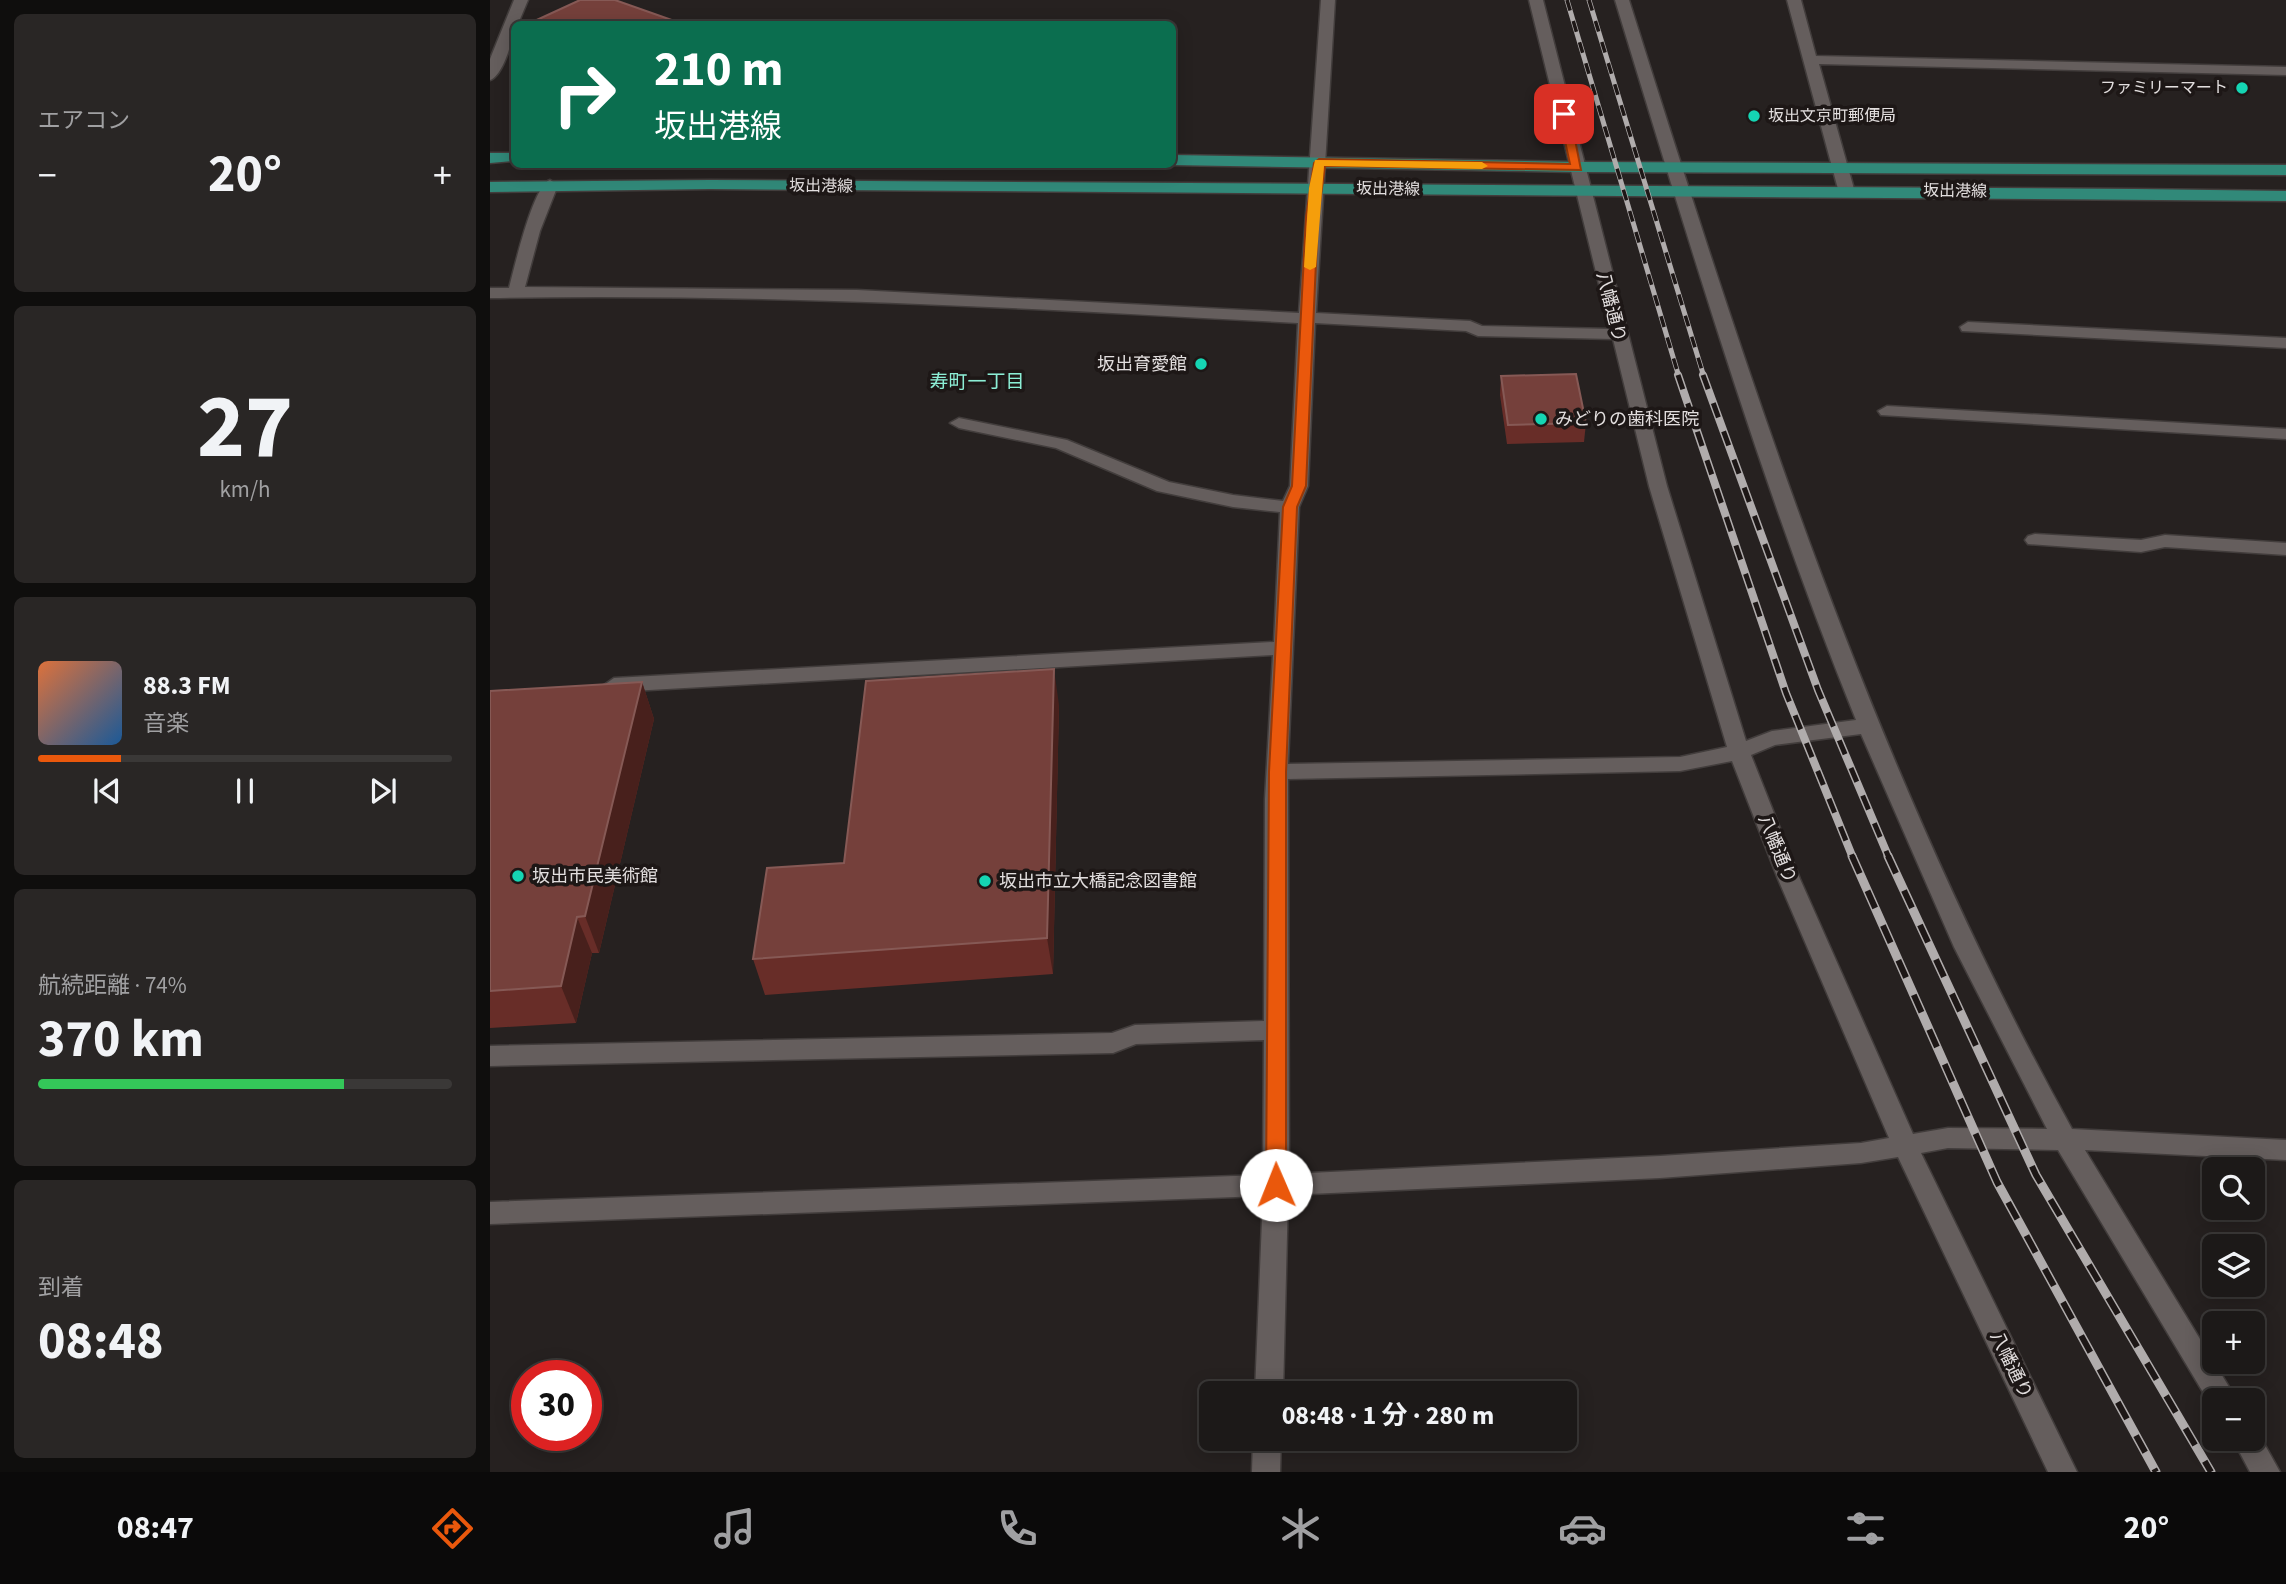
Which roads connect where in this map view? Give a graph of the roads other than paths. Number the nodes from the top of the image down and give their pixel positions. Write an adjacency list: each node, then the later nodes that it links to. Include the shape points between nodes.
1 (521, 0): 6 (street)
2 (1328, 0): 14 (street)
3 (1536, 0): 16 (street, 八幡通り)
4 (1622, 0): 17 (street)
5 (1794, 0): 8 (street)
6 (512, 21)
7 (511, 25): 10 (street)
8 (1811, 60): 9 (street); 15 (street)
9 (2286, 71)
10 (490, 76)
11 (511, 157): 12 (main road)
12 (490, 158)
13 (1176, 160): 14 (main road, 坂出港線)
14 (1319, 163): 16 (main road, 坂出港線); 21 (street)
15 (1839, 166): 17 (main road, 坂出港線); 18 (main road, 坂出港線); 22 (street)
16 (1577, 167): 17 (main road, 坂出港線); 24 (street, 八幡通り)
17 (1674, 167): 23 (street)
18 (2286, 170)
19 (550, 185): 20 (main road, 坂出港線); 21 (main road, 坂出港線); 26 (street)
20 (490, 187)
21 (1314, 188): 24 (main road, 坂出港線); 28 (street)
22 (1846, 189): 23 (main road, 坂出港線); 25 (main road, 坂出港線)
23 (1682, 191): 24 (main road, 坂出港線); 40 (street, via 1812,587)
24 (1582, 192): 30 (street, 八幡通り)
25 (2286, 196)
26 (516, 292): 27 (street); 28 (street, via 638,289)
27 (490, 293)
28 (1307, 319): 30 (street, via 1469,326 1478,331); 35 (street, via 1299,486)
29 (1969, 327): 31 (street)
30 (1618, 334): 41 (street, 八幡通り, via 1657,486)
31 (2286, 343)
32 (1887, 411): 34 (street)
33 (959, 423): 35 (street, via 1061,444 1164,487)
34 (2286, 434)
35 (1290, 507): 38 (street)
36 (2035, 540): 37 (street, via 2141,546 2165,541)
37 (2286, 549)
38 (1284, 648): 39 (street); 42 (street)
39 (587, 687)
40 (1868, 726): 41 (street, via 1772,738); 45 (street, via 1935,881 2014,1045)
41 (1739, 752): 42 (street, via 1680,764); 46 (street, 八幡通り)
42 (1278, 772): 43 (street)
43 (1275, 1030): 44 (street, via 1135,1035 1113,1043); 48 (street)
44 (490, 1056)
45 (2066, 1140): 46 (street, via 1948,1139); 47 (street); 51 (street)
46 (1905, 1145): 48 (street, via 1861,1153 1660,1167); 55 (street, 八幡通り)
47 (2286, 1150)
48 (1276, 1185): 49 (street); 50 (street)
49 (490, 1213)
50 (1269, 1381)
51 (2216, 1388)
52 (1267, 1451): 54 (street)
53 (2254, 1451): 56 (street)
54 (1266, 1472)
55 (2063, 1472)
56 (2266, 1472)

